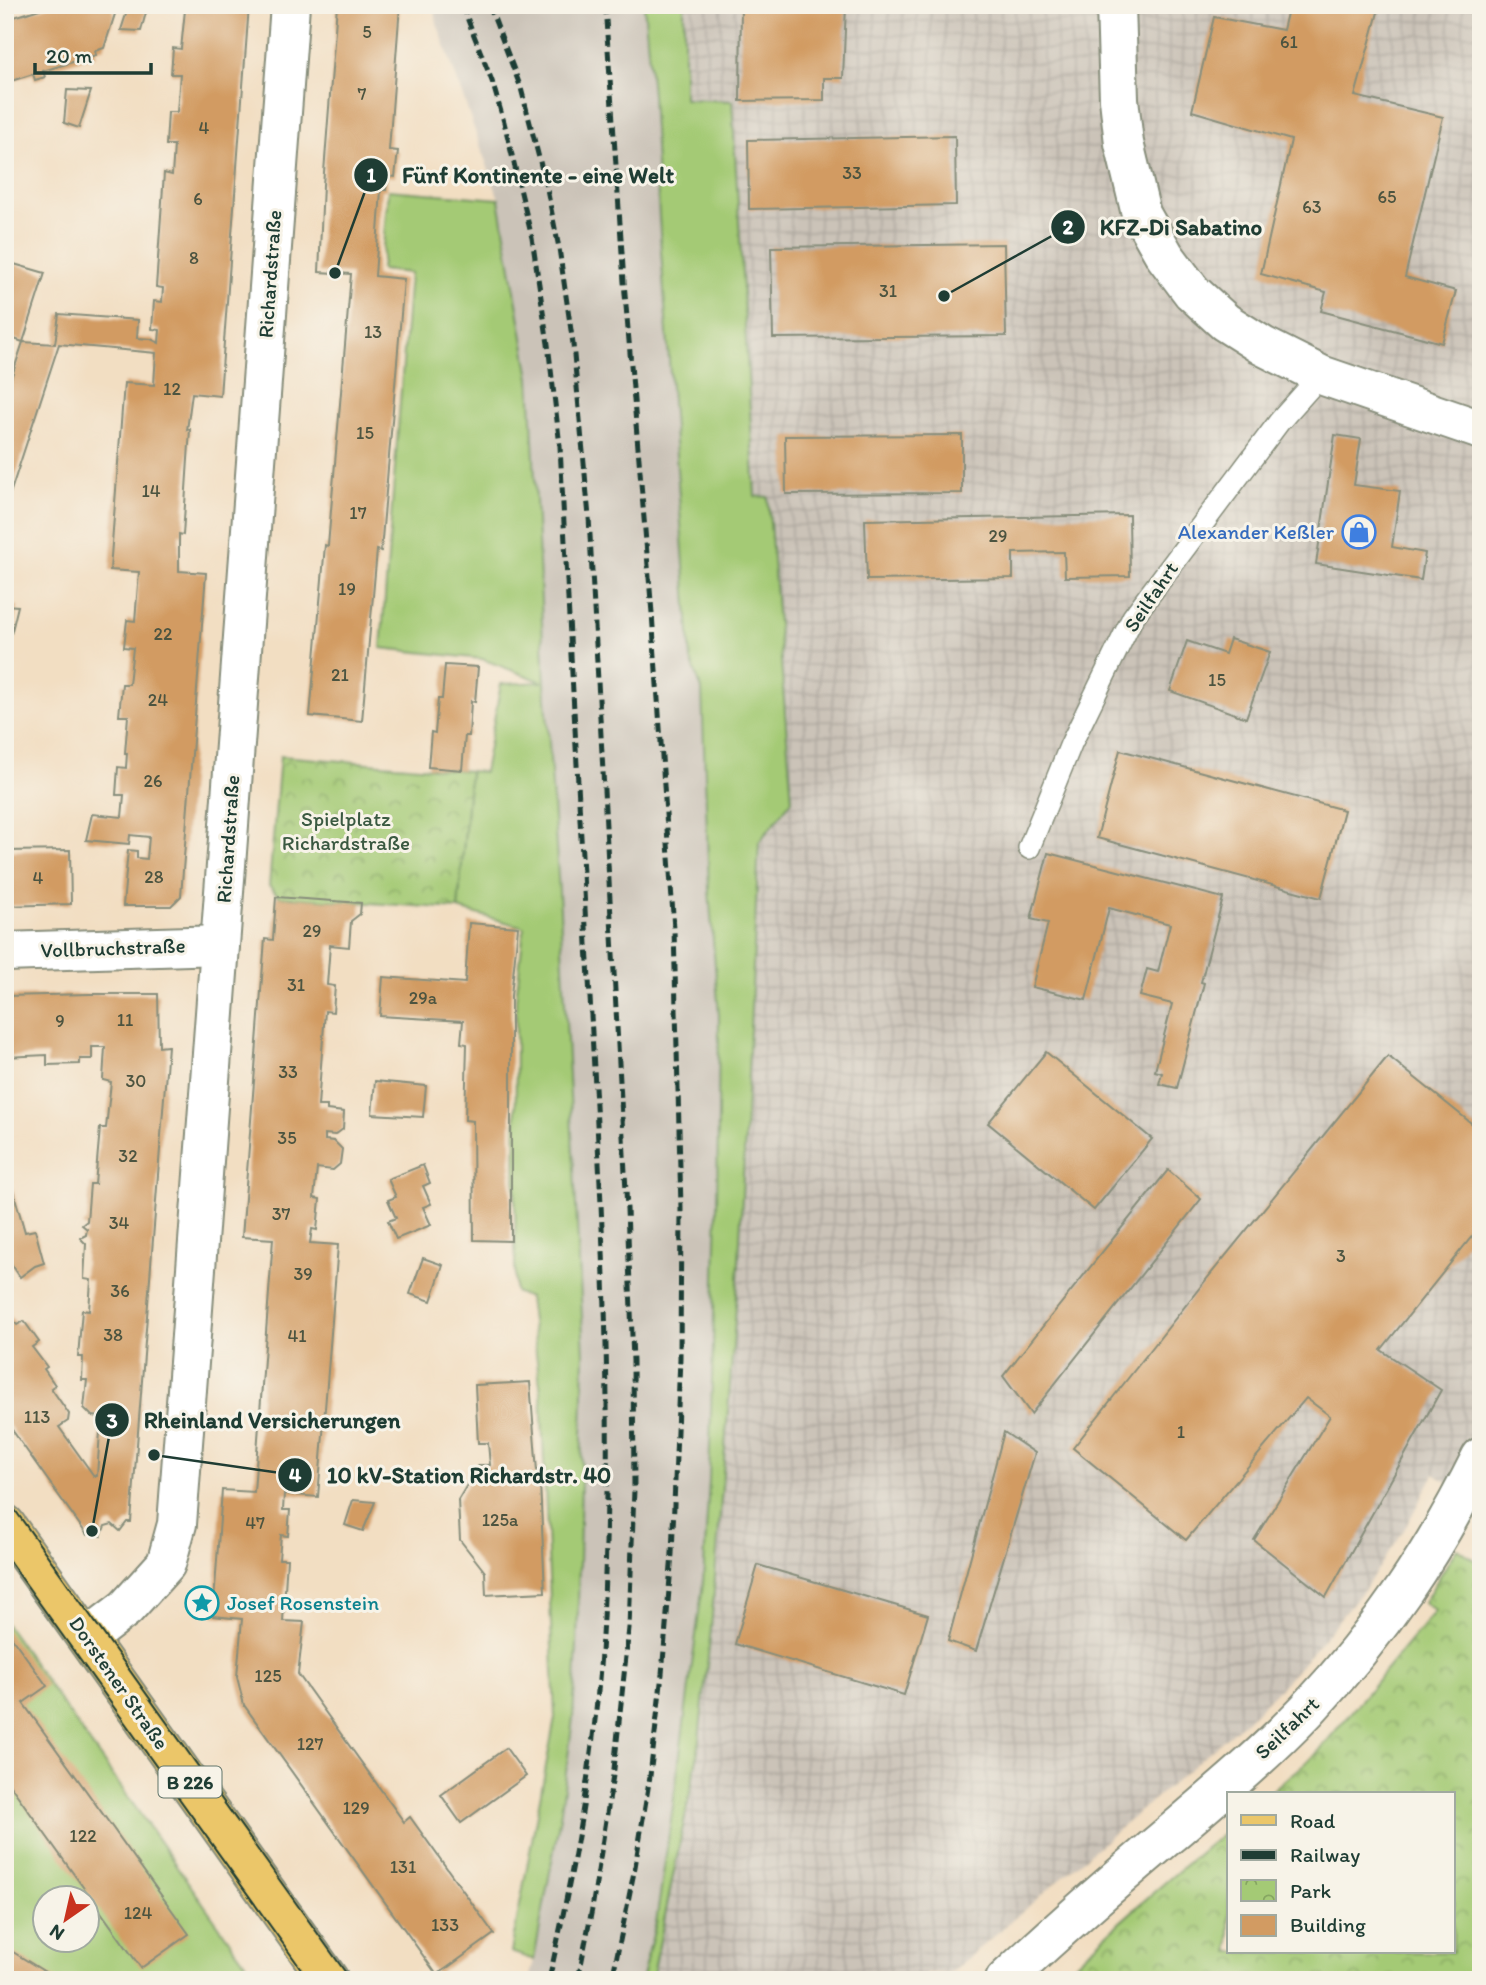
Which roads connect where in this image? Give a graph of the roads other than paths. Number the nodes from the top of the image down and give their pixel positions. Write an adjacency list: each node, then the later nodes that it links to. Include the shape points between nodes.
1 (290, 5): 6 (street, Richardstraße)
2 (1116, 5): 3 (street, via 1124,143 1142,214 1165,256 1192,292 1225,323)
3 (1321, 375): 4 (street); 5 (lane, Seilfahrt, via 1279,422 1133,617 1071,744)
4 (1481, 430)
5 (1029, 848)
6 (220, 945): 7 (street, Vollbruchstraße); 10 (street, Richardstraße, via 177,1524 166,1564 126,1608)
7 (5, 951)
8 (1481, 1457): 12 (street, Seilfahrt, via 1415,1576 1379,1628 1314,1703)
9 (5, 1524): 10 (main road, Dorstener Straße / B 226)
10 (88, 1638): 11 (main road, Dorstener Straße / B 226)
11 (329, 1980)
12 (1005, 1980)

